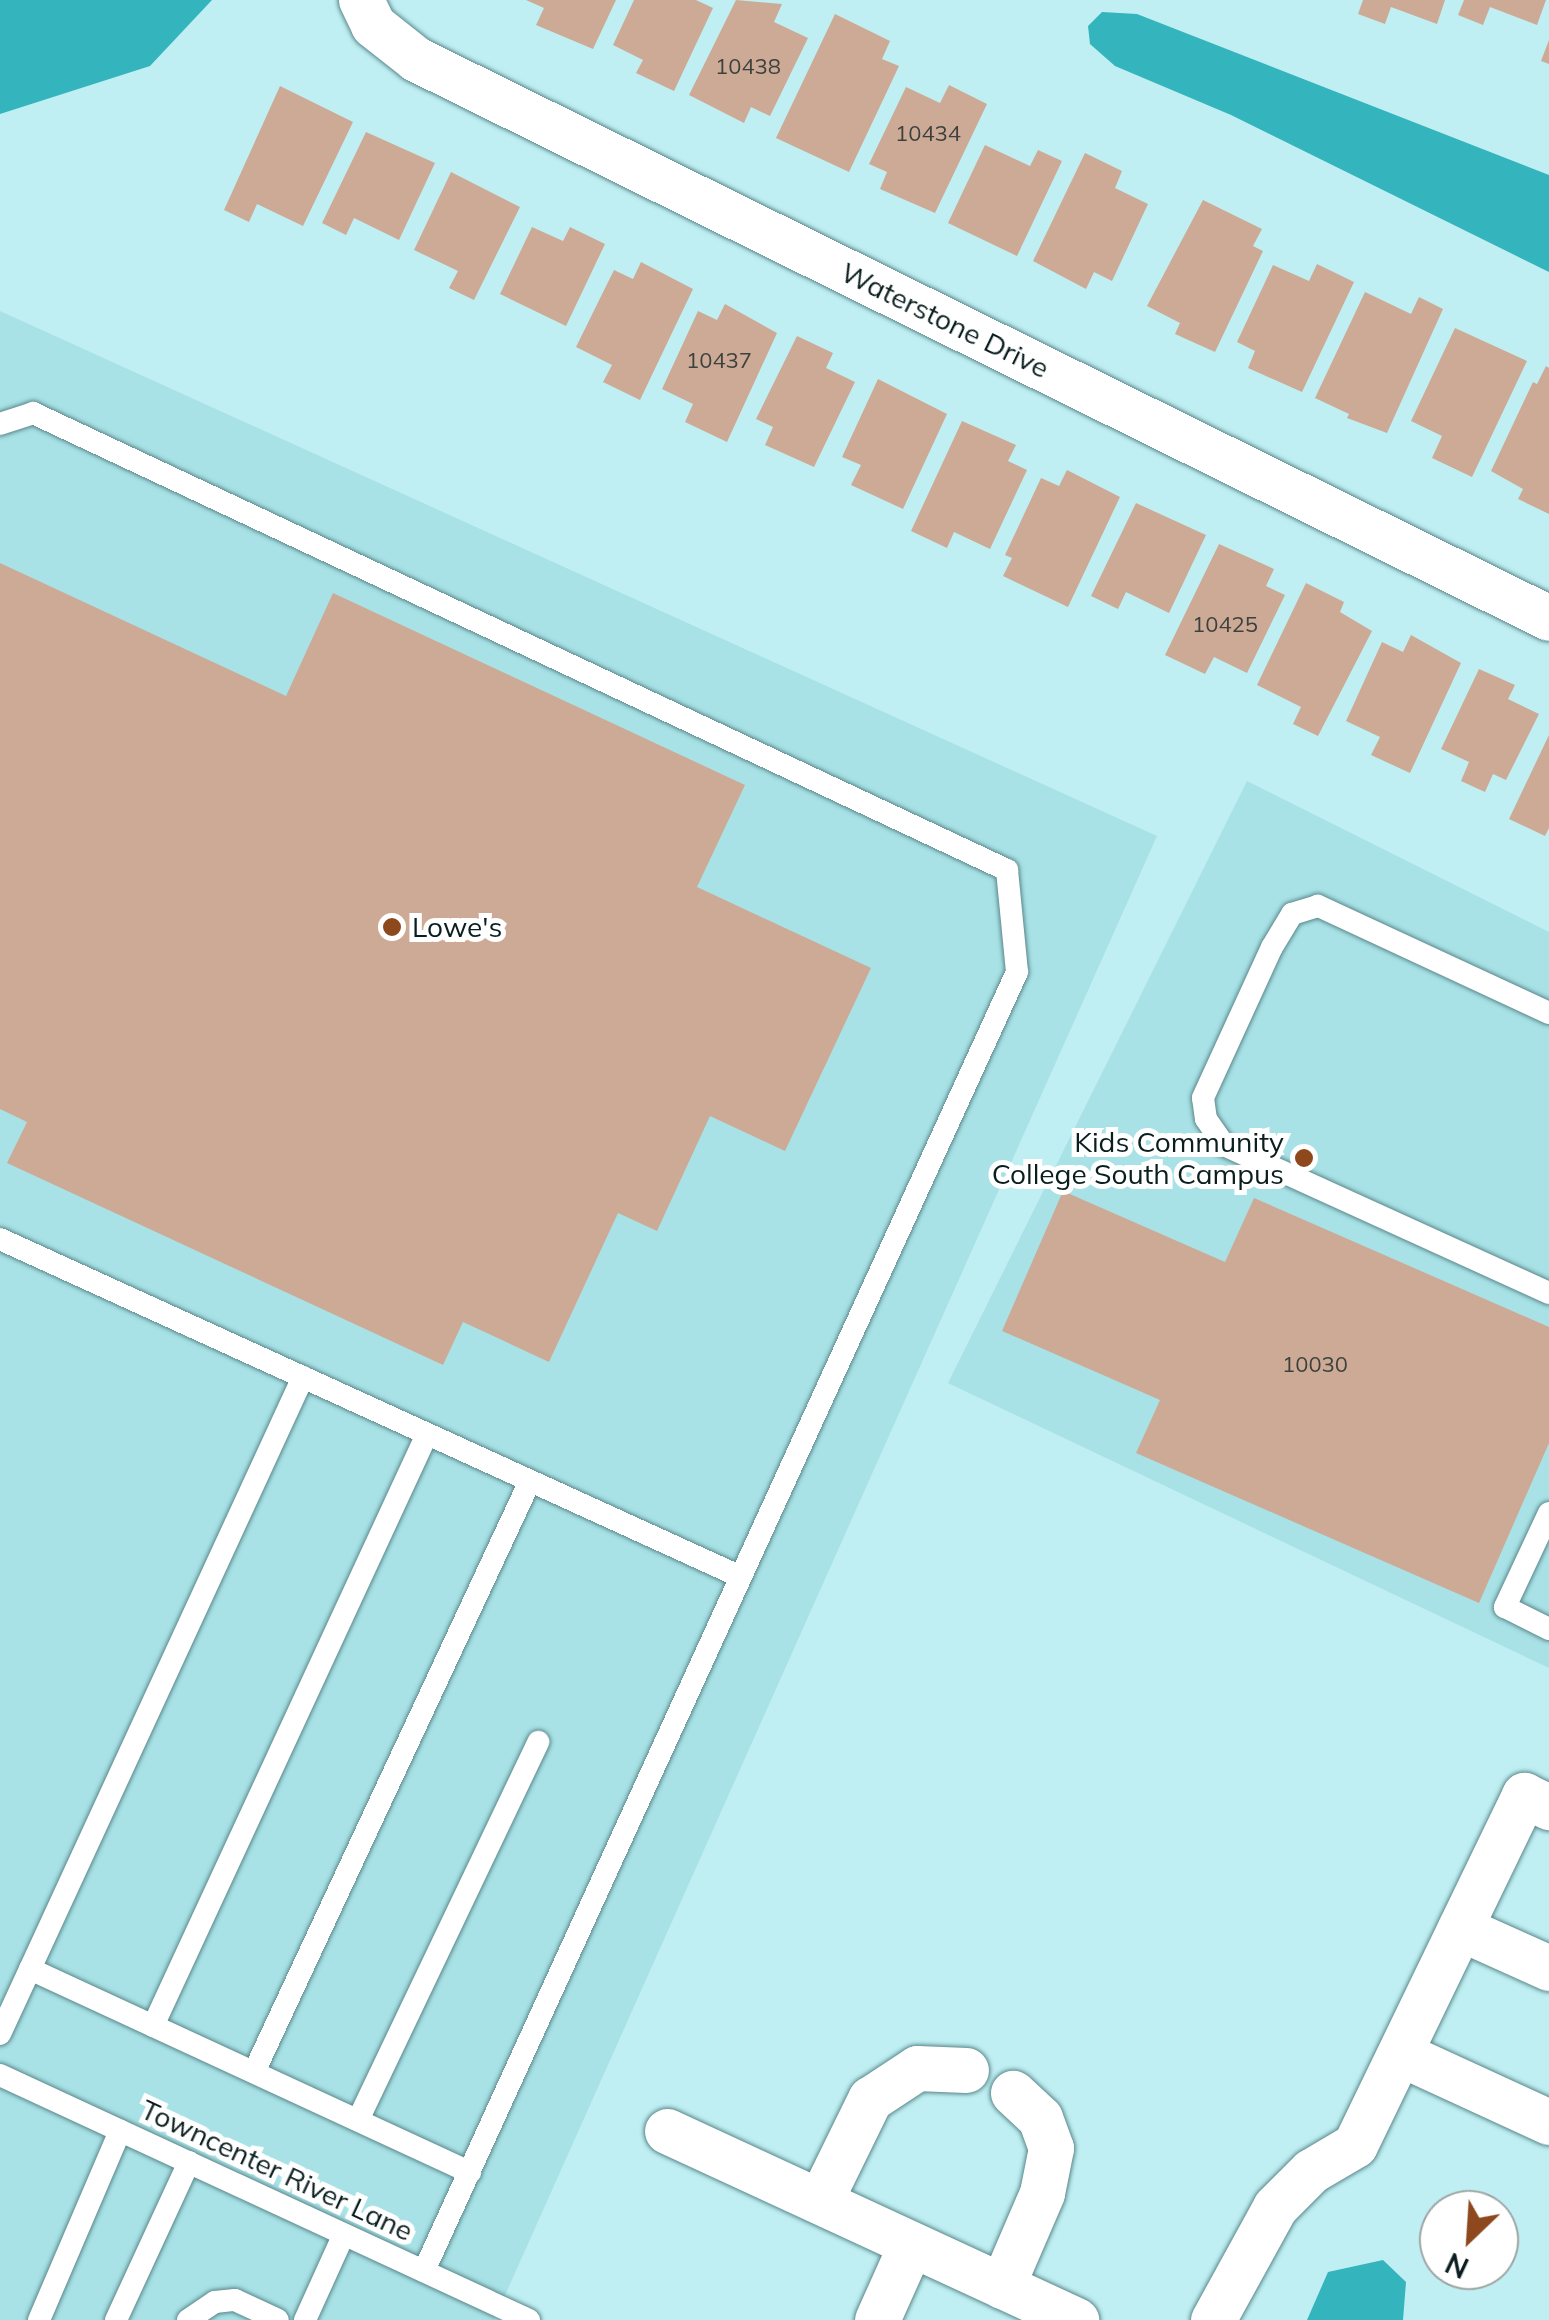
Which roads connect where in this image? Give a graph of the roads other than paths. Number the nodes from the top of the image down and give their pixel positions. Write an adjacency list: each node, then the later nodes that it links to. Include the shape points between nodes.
1 (361, 0): 3 (street, Waterstone Drive, via 373,24 416,59)
2 (0, 424): 11 (lane, via 32,413 1007,870 1018,972)
3 (1549, 618)
4 (1549, 1013): 6 (lane, via 1318,906 1292,914 1282,930 1203,1098 1206,1119 1224,1145)
5 (0, 1239): 7 (lane)
6 (1549, 1293)
7 (303, 1377): 8 (lane); 17 (lane)
8 (426, 1434): 9 (lane); 18 (lane)
9 (530, 1481): 11 (lane); 22 (lane)
10 (1549, 1513): 12 (lane, via 1505,1607)
11 (741, 1578): 30 (lane)
12 (1549, 1629)
13 (538, 1742): 25 (lane)
14 (1549, 1807): 15 (street, via 1524,1795)
15 (1460, 1928): 16 (street); 20 (street)
16 (1549, 1968)
17 (30, 1969): 18 (lane); 19 (lane)
18 (153, 2026): 22 (lane)
19 (0, 2034)
20 (1401, 2054): 26 (street); 44 (street, via 1355,2145 1311,2171 1274,2208)
21 (966, 2070): 31 (street, via 917,2068 870,2100)
22 (254, 2072): 25 (lane)
23 (0, 2075): 27 (lane, Towncenter River Lane)
24 (1014, 2093): 35 (street, via 1040,2118 1051,2148 1042,2193)
25 (358, 2120): 30 (lane)
26 (1549, 2122)
27 (120, 2131): 29 (lane, Towncenter River Lane); 36 (lane)
28 (667, 2131): 31 (street)
29 (188, 2162): 32 (lane, Towncenter River Lane); 37 (lane)
30 (470, 2172): 34 (lane)
31 (820, 2201): 33 (street)
32 (344, 2234): 34 (lane, Towncenter River Lane); 40 (lane)
33 (911, 2244): 35 (street); 42 (street)
34 (424, 2271): 41 (lane, Towncenter River Lane)
35 (1002, 2286): 43 (street)
36 (38, 2320)
37 (116, 2320)
38 (188, 2320): 39 (lane, via 216,2302 234,2300)
39 (278, 2320)
40 (304, 2320)
41 (529, 2320)
42 (877, 2320)
43 (1076, 2320)
44 (1213, 2320)

